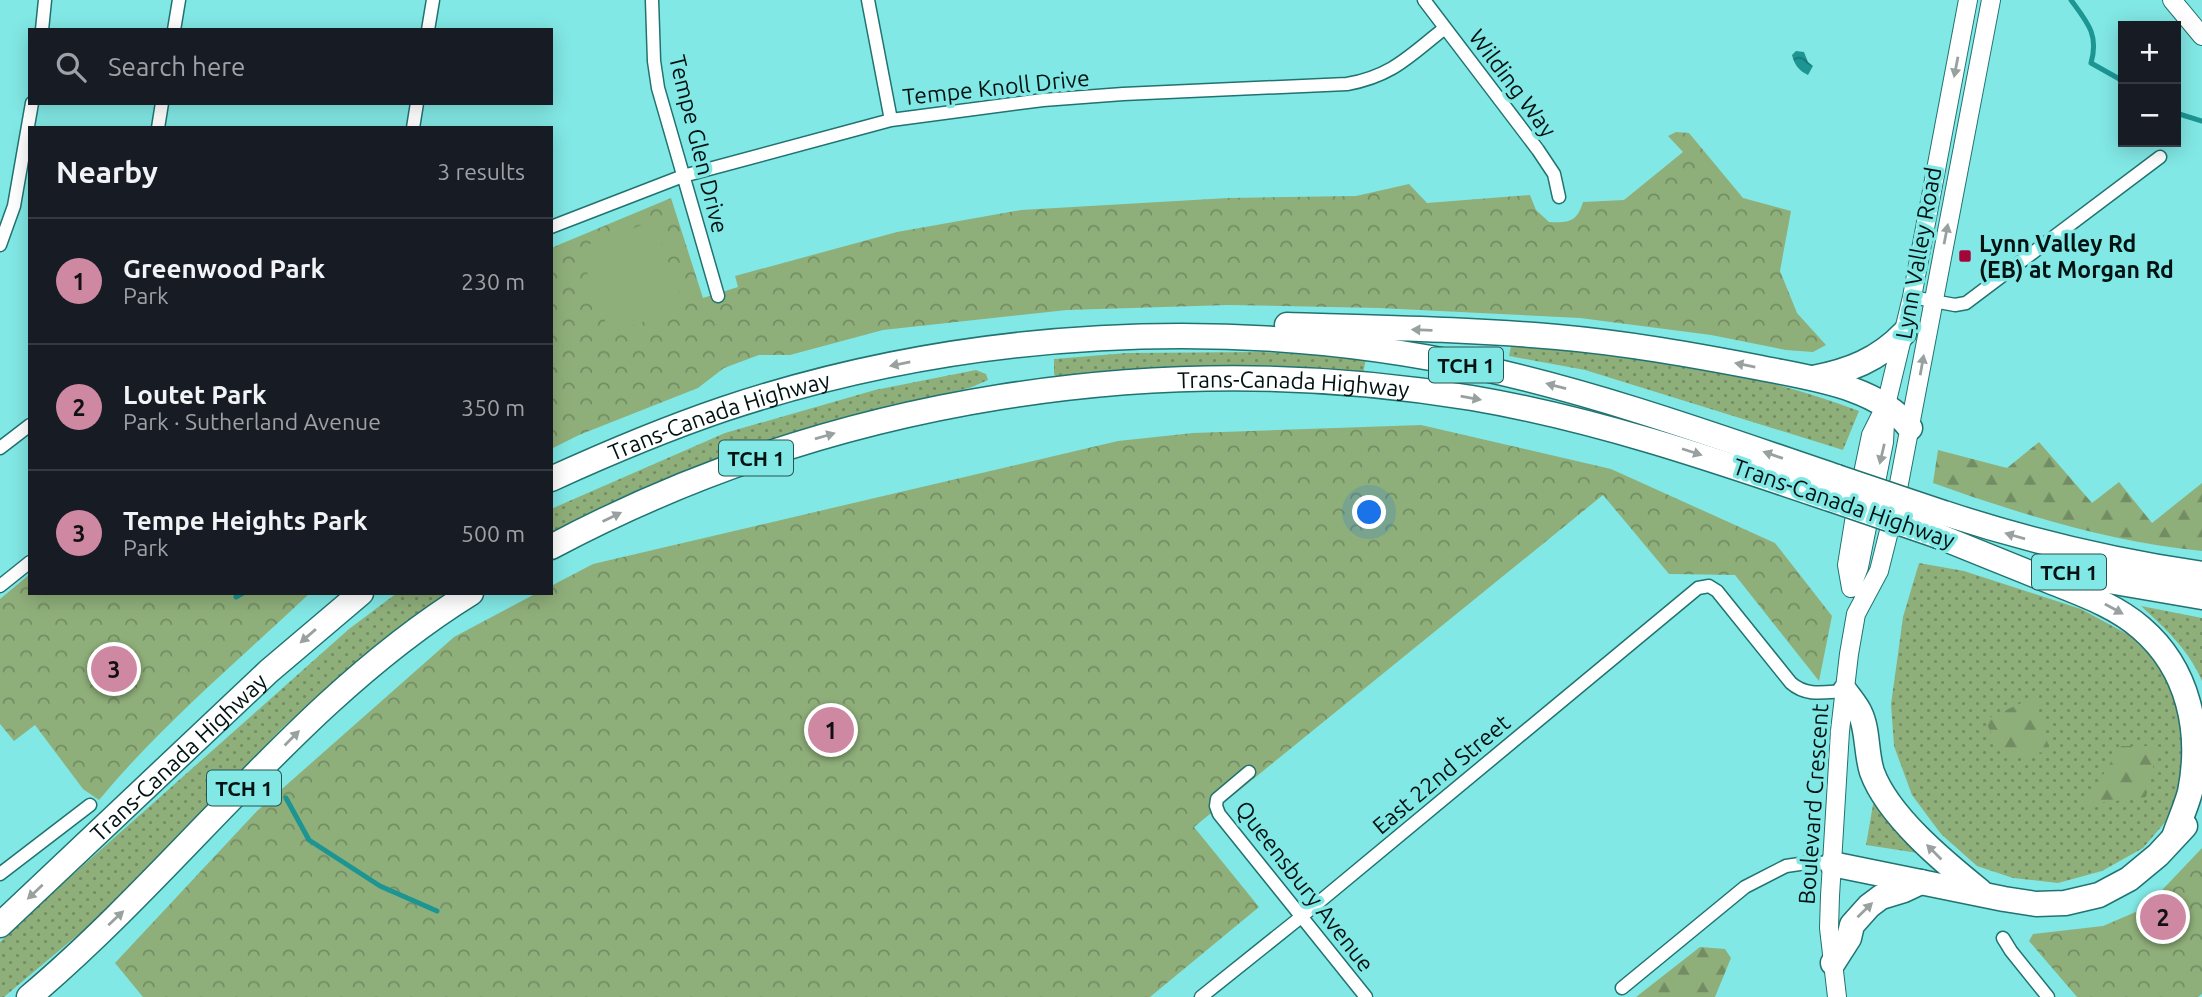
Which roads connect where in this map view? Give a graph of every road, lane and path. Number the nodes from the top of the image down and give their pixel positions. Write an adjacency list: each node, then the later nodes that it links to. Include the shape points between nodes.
1 (45, 0): 10 (street)
2 (178, 0): 11 (street)
3 (433, 0): 12 (street)
4 (652, 0): 22 (street, Tempe Glen Drive, via 653,61)
5 (868, 0): 18 (street)
6 (1424, 0): 13 (street, Wilding Way)
7 (1968, 0): 27 (main road, Lynn Valley Road, one-way to 27)
8 (1991, 0): 28 (main road, Lynn Valley Road, one-way to 8)
9 (2172, 0): 14 (main road)
10 (42, 28)
11 (174, 28)
12 (428, 28)
13 (1445, 28): 18 (street, Tempe Knoll Drive, via 1384,75 1347,84 1043,100); 23 (street, Wilding Way, via 1549,166)
14 (2202, 36)
15 (32, 105): 25 (street, via 14,206)
16 (162, 105): 19 (street)
17 (416, 105): 20 (street)
18 (891, 120): 22 (street, Tempe Knoll Drive)
19 (158, 126)
20 (413, 126)
21 (2160, 157): 28 (street, via 1976,298 1955,305)
22 (683, 176): 24 (street, Tempe Knoll Drive); 26 (street, Tempe Glen Drive)
23 (1559, 197)
24 (553, 227)
25 (0, 245)
26 (718, 296)
27 (1912, 297): 28 (street); 29 (main road, Lynn Valley Road)
28 (1934, 301): 34 (main road, Lynn Valley Road, one-way to 28)
29 (1904, 334): 31 (highway, via 1866,363); 32 (main road, Lynn Valley Road)
30 (1080, 340): 31 (highway, one-way to 30, via 1653,348 1492,333 1282,325); 36 (highway, Trans-Canada Highway / TCH 1, one-way to 36, via 968,352 788,390 662,432); 37 (highway, Trans-Canada Highway / TCH 1, one-way to 30, via 1604,398 1411,354 1239,338)
31 (1812, 379): 32 (highway)
32 (1886, 405): 34 (highway); 38 (main road, Lynn Valley Road, one-way to 38, via 1871,435)
33 (28, 427): 35 (street)
34 (1910, 428): 39 (main road, Lynn Valley Road)
35 (0, 448)
36 (553, 478)
37 (1834, 488): 40 (highway, Trans-Canada Highway / TCH 1, bridge); 41 (highway, Trans-Canada Highway / TCH 1, one-way to 37, via 682,486 837,433 972,401 1149,381 1340,382 1474,398)
38 (1864, 499): 48 (main road, Boulevard Crescent, via 1847,565)
39 (1893, 515): 48 (main road, Boulevard Crescent, via 1879,571)
40 (1941, 524): 43 (highway, Trans-Canada Highway / TCH 1, one-way to 40); 47 (highway, Trans-Canada Highway / TCH 1, via 2038,565); 53 (highway, one-way to 53, via 2104,604 2141,627 2168,657 2187,693 2196,730 2190,794)
41 (553, 546)
42 (28, 564): 44 (street)
43 (2202, 574)
44 (0, 586)
45 (359, 595): 59 (highway, Trans-Canada Highway / TCH 1, one-way to 59, via 269,671)
46 (468, 595): 61 (highway, TCH 1, one-way to 46, via 310,720 407,638)
47 (2202, 597)
48 (1856, 614): 49 (main road, Boulevard Crescent)
49 (1845, 691): 54 (main road, Boulevard Crescent); 57 (highway, one-way to 49, via 1951,869 1891,803 1873,774 1861,715); 58 (street, East 22nd Street, via 1799,690 1717,592 1709,586 1699,588)
50 (1249, 772): 58 (street, Queensbury Avenue, via 1217,799 1216,806)
51 (90, 804): 55 (street)
52 (2202, 808): 53 (highway)
53 (2174, 837): 57 (highway, via 2129,879 2099,895 2046,904)
54 (1832, 864): 56 (highway); 62 (main road, Boulevard Crescent, via 1829,928); 63 (street, via 1786,866 1745,887)
55 (2, 870)
56 (1921, 882): 57 (highway); 62 (highway, one-way to 56, via 1860,913 1881,897)
57 (1987, 895)
58 (1301, 917): 66 (street, East 22nd Street); 67 (street, Queensbury Avenue)
59 (0, 925)
60 (2003, 938): 69 (street)
61 (83, 949): 64 (highway, TCH 1); 65 (highway)
62 (1833, 963): 68 (main road, Boulevard Crescent)
63 (1622, 988)
64 (29, 997)
65 (40, 997)
66 (1200, 997)
67 (1366, 997)
68 (1837, 997)
69 (2048, 997)

